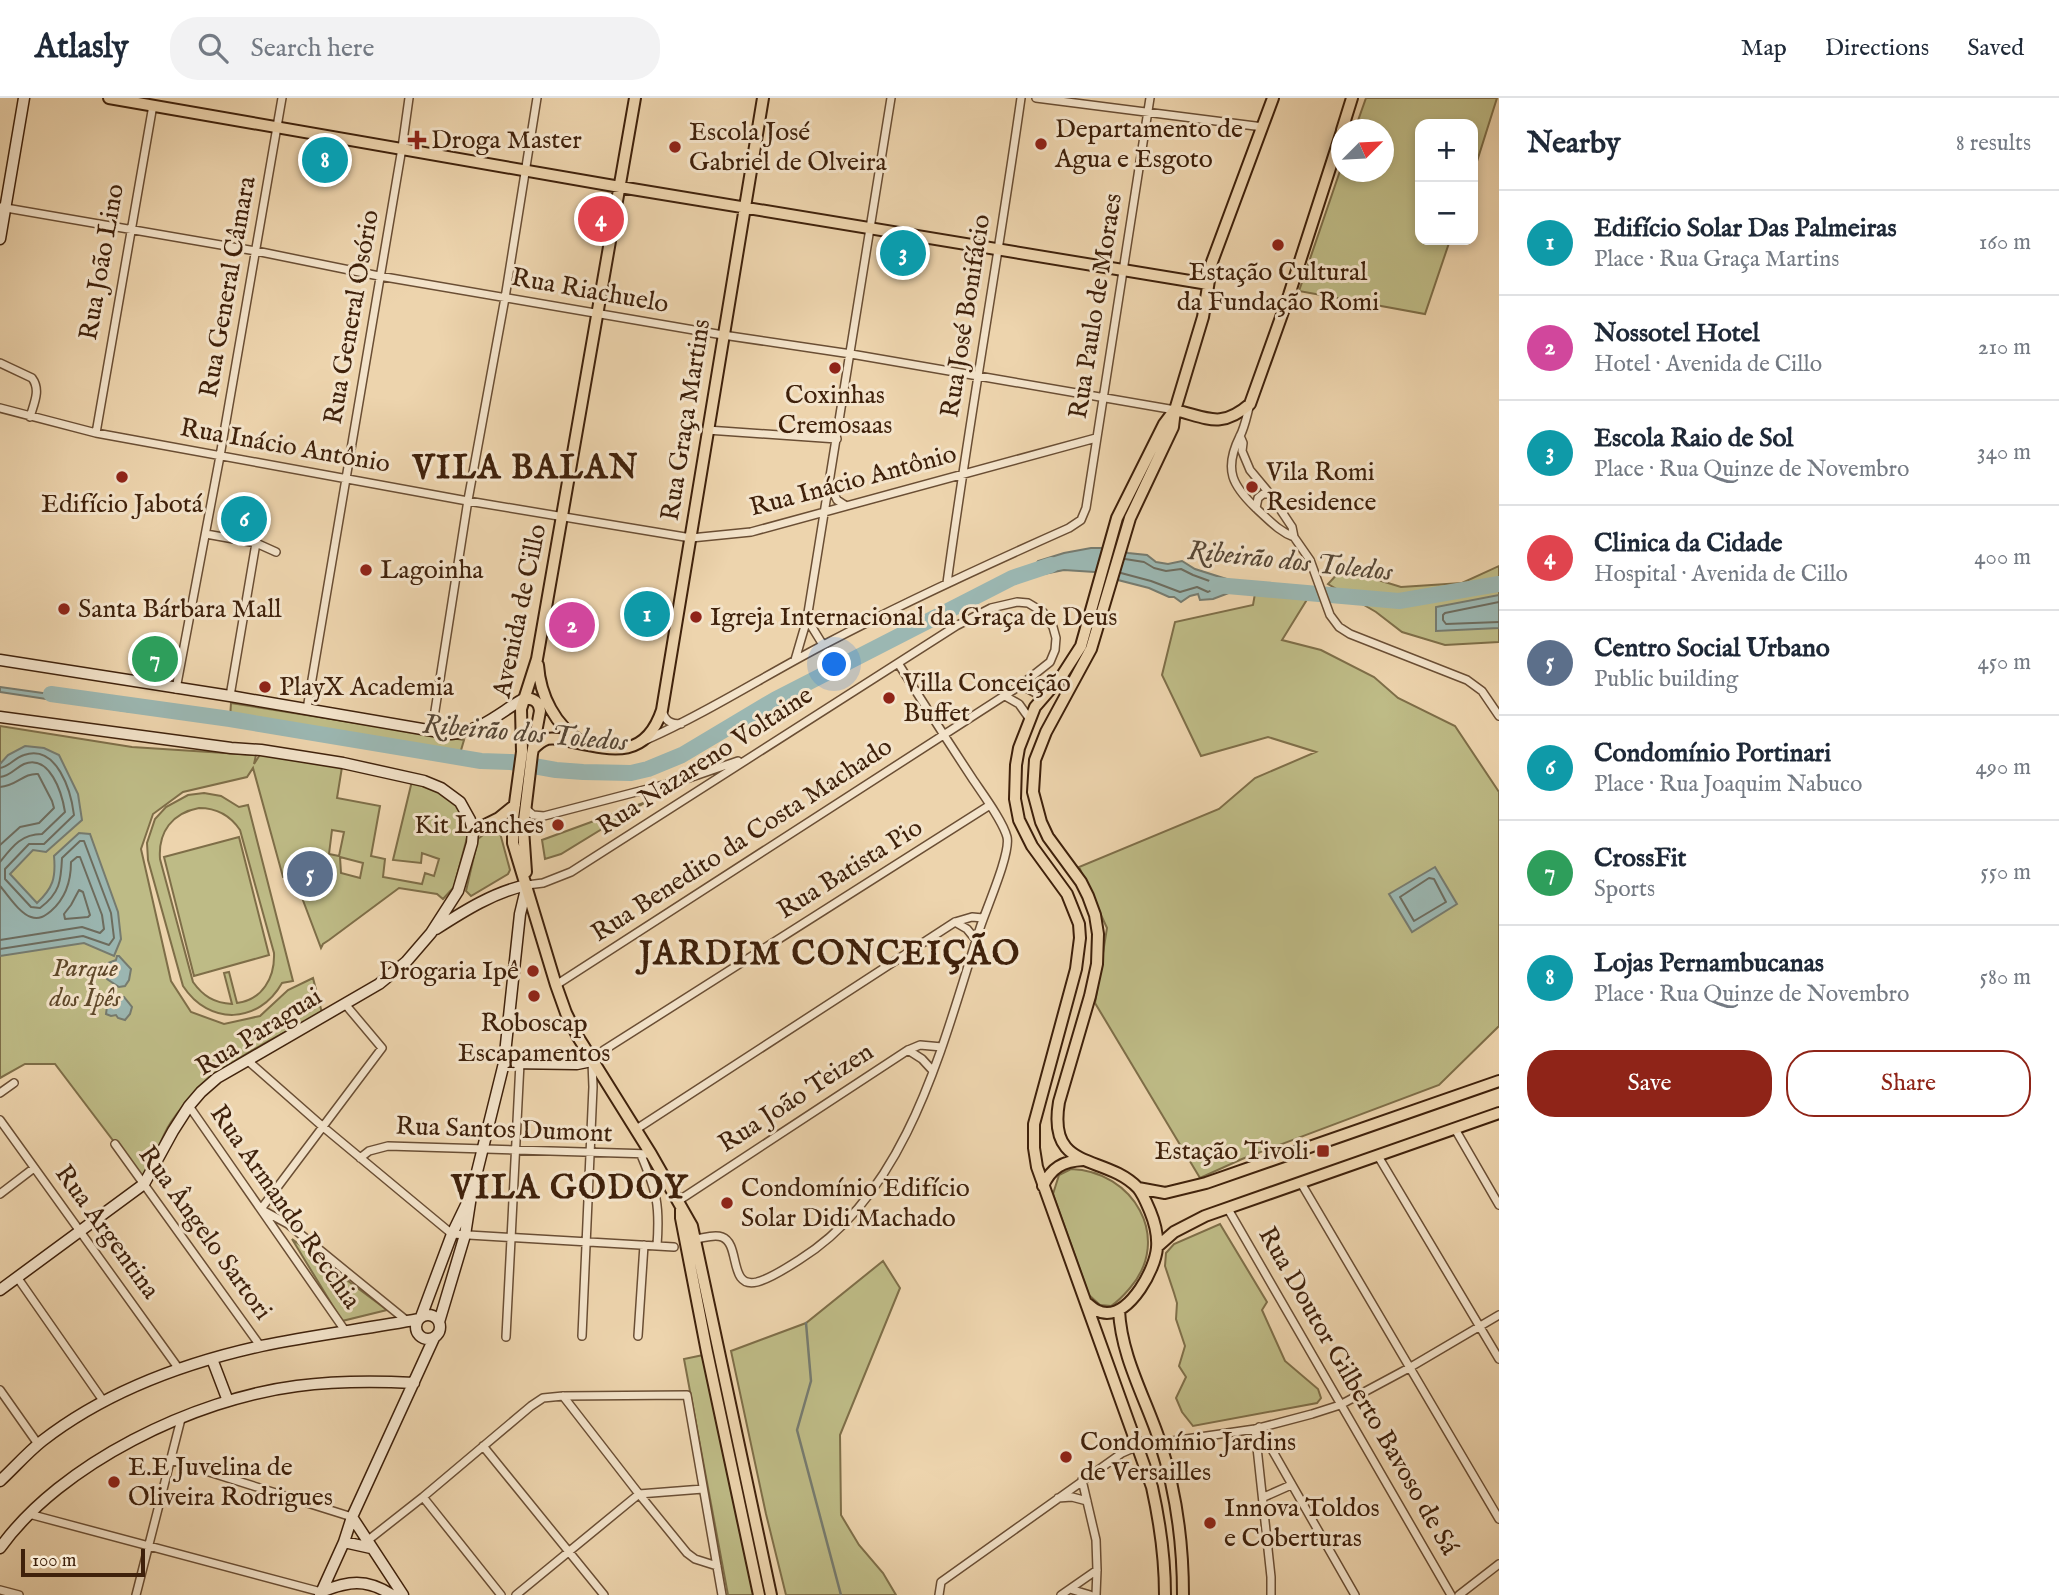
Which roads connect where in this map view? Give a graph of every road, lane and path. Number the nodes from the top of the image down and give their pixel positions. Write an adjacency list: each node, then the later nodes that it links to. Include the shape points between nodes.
1 (24, 98): 23 (main road)
2 (110, 98): 14 (main road)
3 (282, 98): 18 (street, Rua General Câmara)
4 (409, 98): 19 (street, Rua General Osório)
5 (537, 98): 21 (street)
6 (635, 98): 22 (main road, Avenida de Cillo)
7 (763, 98): 24 (main road, Rua Graça Martins)
8 (891, 98): 25 (street)
9 (1021, 98): 28 (street, Rua José Bonifácio)
10 (1036, 98): 15 (street)
11 (1150, 98): 15 (street, Rua Paulo de Moraes)
12 (1273, 98): 17 (main road)
13 (1352, 98): 16 (main road)
14 (154, 102): 18 (main road); 26 (street, Rua João Lino)
15 (1148, 111): 17 (street); 30 (street, Rua Paulo de Moraes)
16 (1345, 119)
17 (1264, 127): 32 (main road, via 1212,262)
18 (277, 128): 19 (main road); 29 (street, Rua General Câmara)
19 (402, 148): 21 (main road); 31 (street, Rua General Osório)
20 (1331, 164): 40 (main road)
21 (526, 170): 22 (main road); 33 (street)
22 (620, 187): 24 (main road); 34 (main road, Avenida de Cillo)
23 (3, 207): 26 (street, Rua Riachuelo); 27 (main road)
24 (743, 207): 25 (main road); 35 (main road, Rua Graça Martins)
25 (871, 228): 28 (main road); 36 (street)
26 (131, 230): 29 (street, Rua Riachuelo); 45 (street, Rua João Lino)
27 (0, 239)
28 (999, 249): 30 (main road); 38 (street, Rua José Bonifácio)
29 (256, 251): 31 (street, Rua Riachuelo); 49 (street, Rua General Câmara)
30 (1123, 270): 32 (main road); 39 (street, Rua Paulo de Moraes)
31 (379, 276): 33 (street, Rua Riachuelo); 51 (street, Rua General Osório)
32 (1208, 284): 42 (main road, via 1203,317)
33 (505, 298): 34 (street, Rua Riachuelo); 54 (street)
34 (597, 313): 35 (street, Rua Riachuelo); 58 (main road, Avenida de Cillo)
35 (723, 335): 36 (street, Rua Riachuelo); 44 (main road, Rua Graça Martins)
36 (851, 354): 38 (street, Rua Riachuelo); 48 (street)
37 (0, 363): 43 (street, via 35,382 37,395)
38 (979, 376): 39 (street, Rua Riachuelo); 50 (street, Rua José Bonifácio)
39 (1102, 398): 42 (street, Rua Riachuelo); 47 (street, Rua Paulo de Moraes)
40 (1250, 404): 42 (main road, via 1223,420); 46 (street)
41 (0, 408): 43 (street, Rua Inácio Antônio)
42 (1175, 410): 65 (main road, via 1122,508)
43 (30, 417): 45 (street, Rua Inácio Antônio)
44 (707, 430): 48 (street); 61 (main road, Rua Graça Martins)
45 (96, 433): 49 (street, Rua Inácio Antônio)
46 (1240, 436): 53 (street, via 1250,470); 56 (street, via 1230,459 1232,473 1238,488)
47 (1096, 438): 50 (street, Rua Inácio Antônio); 64 (street, Rua Paulo de Moraes, via 1081,520)
48 (837, 439): 52 (street)
49 (220, 456): 51 (street, Rua Inácio Antônio); 59 (street, Rua General Câmara)
50 (962, 473): 55 (street, Rua Inácio Antônio); 64 (street, Rua José Bonifácio)
51 (346, 478): 54 (street, Rua Inácio Antônio); 78 (street, Rua General Osório)
52 (830, 483): 55 (street, via 837,500); 57 (street)
53 (1270, 494): 56 (street, via 1258,498); 60 (street)
54 (468, 500): 58 (street, Rua Inácio Antônio); 84 (street)
55 (846, 506): 57 (street, Rua Inácio Antônio)
56 (1256, 508): 60 (street)
57 (825, 512): 61 (street, Rua Inácio Antônio, via 751,532); 66 (street)
58 (564, 516): 61 (street, Rua Inácio Antônio); 68 (main road, Avenida de Cillo)
59 (206, 534): 62 (street); 73 (street, Rua General Câmara)
60 (1294, 537): 80 (street, via 1310,560 1334,621 1350,634 1472,684)
61 (691, 538): 79 (main road, Rua Graça Martins)
62 (256, 542): 63 (street); 74 (street)
63 (276, 552)
64 (947, 583): 67 (street)
65 (1103, 591): 76 (main road, via 1081,646); 85 (main road, via 1091,649)
66 (807, 619): 67 (street); 70 (street)
67 (823, 645): 70 (street)
68 (537, 659): 77 (main road, Avenida de Cillo); 88 (main road, via 539,682 552,711 565,729)
69 (0, 660): 73 (main road)
70 (795, 660): 83 (street)
71 (898, 663): 72 (street, Rua Nazareno Voltaine, via 991,608 1023,602 1047,617 1056,644 1046,667); 86 (street); 90 (street, Rua Nazareno Voltaine)
72 (1021, 685): 75 (street, Rua Benedito da Costa Machado); 76 (street)
73 (176, 689): 74 (main road)
74 (230, 696): 78 (main road)
75 (1005, 696): 82 (street, via 1019,704); 86 (street, Rua Benedito da Costa Machado)
76 (1043, 697): 82 (main road); 85 (main road, via 1051,712)
77 (525, 698): 84 (main road, via 471,730 452,734); 89 (main road, Avenida de Cillo, via 521,716); 89 (main road, via 540,705)
78 (307, 709): 84 (main road)
79 (662, 710): 83 (street, via 669,722); 87 (main road, Rua Graça Martins)
80 (1499, 716)
81 (0, 717): 95 (main road, via 261,750 413,778 441,788 460,802)
82 (1029, 718): 132 (main road, via 1016,765 1019,820 1067,894 1080,938 1076,969 1034,1124)
83 (682, 724): 87 (street)
84 (432, 730)
85 (1046, 732): 128 (main road, via 1035,760 1036,808 1048,837 1088,896 1098,934 1090,996 1057,1118 1064,1145)
86 (944, 735): 93 (street); 103 (street, Rua Benedito da Costa Machado)
87 (642, 742): 88 (main road, via 618,749)
88 (587, 745): 89 (main road, via 551,738)
89 (529, 752): 94 (main road, Avenida de Cillo)
90 (752, 756): 91 (street); 92 (street, Rua Nazareno Voltaine)
91 (686, 779): 92 (street); 94 (street, via 544,816)
92 (692, 794): 96 (street, Rua Nazareno Voltaine, via 571,872)
93 (990, 805): 99 (street, via 1008,846); 108 (street, Rua Batista Pio)
94 (520, 806): 95 (main road); 96 (main road, Avenida de Cillo, via 513,818 513,843)
95 (473, 831): 97 (main road, Rua Paraguai)
96 (527, 885): 98 (main road, Rua Paraguai); 103 (main road, Avenida de Cillo); 109 (main road)
97 (458, 891): 98 (main road, via 463,901); 101 (main road, Rua Paraguai)
98 (473, 906): 101 (main road, Rua Paraguai)
99 (983, 918): 100 (street); 102 (street)
100 (955, 922): 102 (street); 120 (street)
101 (431, 933): 104 (main road, Rua Paraguai, via 392,974)
102 (976, 940): 105 (street)
103 (556, 985): 108 (main road, Avenida de Cillo)
104 (345, 1004): 107 (main road, Rua Paraguai); 118 (street, via 382,1048)
105 (942, 1047): 106 (street, Rua João Teizen, via 920,1045); 111 (street)
106 (908, 1051): 111 (street); 136 (street, Rua João Teizen)
107 (247, 1060): 115 (main road, Rua Paraguai, via 217,1078); 118 (street)
108 (593, 1061): 110 (main road); 120 (main road, Avenida de Cillo); 124 (street)
109 (504, 1063): 110 (main road); 122 (main road)
110 (520, 1063): 123 (street)
111 (933, 1071): 144 (street, via 876,1183 831,1237 807,1255 757,1282 748,1282 737,1272 726,1240 713,1236)
112 (1499, 1081): 133 (main road, via 1206,1183 1165,1192)
113 (14, 1083): 114 (street)
114 (0, 1093)
115 (189, 1106): 131 (main road, Rua Paraguai); 138 (street, Rua Armando Recchia)
116 (1499, 1113): 119 (main road)
117 (0, 1120): 129 (street, Rua Argentina)
118 (322, 1126): 127 (street); 138 (street)
119 (1455, 1129): 126 (main road); 137 (street)
120 (635, 1130): 125 (main road, Avenida de Cillo)
121 (115, 1144): 131 (street, Rua Ângelo Sartori)
122 (483, 1150): 123 (street, Rua Santos Dumont); 127 (street, Rua Santos Dumont, via 388,1146); 135 (main road)
123 (516, 1151): 124 (street, Rua Santos Dumont); 143 (street)
124 (590, 1153): 125 (street, Rua Santos Dumont); 145 (street)
125 (646, 1155): 136 (main road, Avenida de Cillo); 147 (street, via 659,1215)
126 (1378, 1156): 130 (main road); 159 (street)
127 (360, 1158): 141 (street)
128 (1083, 1160): 132 (main road, via 1059,1166); 133 (main road)
129 (34, 1168): 134 (street); 140 (street, Rua Argentina)
130 (1301, 1183): 139 (main road); 172 (street)
131 (144, 1184): 140 (main road, Rua Paraguai); 166 (street, Rua Ângelo Sartori)
132 (1043, 1186): 152 (main road)
133 (1138, 1188): 149 (main road, via 1154,1222)
134 (0, 1194)
135 (471, 1196): 141 (main road); 142 (main road)
136 (679, 1204): 144 (main road, Avenida de Cillo); 167 (main road)
137 (1499, 1205)
138 (261, 1209): 156 (street, via 288,1224); 160 (street, Rua Armando Recchia)
139 (1228, 1209): 149 (main road, via 1185,1226); 180 (street, Rua Doutor Gilberto Bavoso de Sá)
140 (80, 1232): 150 (main road, Rua Paraguai); 173 (street, Rua Argentina)
141 (452, 1234): 142 (street); 155 (main road)
142 (465, 1234): 143 (street); 157 (main road)
143 (511, 1237): 145 (street); 164 (street)
144 (696, 1239): 167 (main road, Avenida de Cillo)
145 (586, 1242): 146 (street); 162 (street)
146 (644, 1245): 147 (street); 163 (street)
147 (657, 1246): 148 (street)
148 (674, 1247)
149 (1157, 1247): 153 (main road, via 1140,1290)
150 (17, 1278): 151 (main road, Rua Paraguai); 179 (street)
151 (0, 1290)
152 (1088, 1304): 153 (main road, via 1103,1312); 186 (main road)
153 (1119, 1310): 183 (main road, via 1122,1339)
154 (1499, 1315): 159 (street)
155 (420, 1318): 156 (main road); 157 (main road, via 434,1316); 161 (main road)
156 (407, 1322): 158 (main road)
157 (439, 1322): 165 (main road)
158 (386, 1326): 160 (main road); 161 (main road)
159 (1480, 1326): 171 (street); 172 (street)
160 (346, 1332): 166 (main road)
161 (418, 1333): 165 (main road); 170 (main road)
162 (582, 1336)
163 (638, 1336)
164 (506, 1337)
165 (434, 1338): 170 (main road)
166 (261, 1346): 168 (main road)
167 (712, 1350): 220 (main road); 221 (main road)
168 (229, 1355): 169 (main road); 174 (main road)
169 (212, 1359): 173 (main road); 174 (main road)
170 (425, 1359): 175 (main road)
171 (1499, 1359)
172 (1409, 1368): 180 (street); 199 (street)
173 (179, 1369): 179 (main road)
174 (218, 1375): 178 (main road)
175 (414, 1383): 178 (main road, via 296,1386); 198 (main road)
176 (0, 1390): 184 (street)
177 (563, 1396): 185 (street, via 543,1398 530,1406); 191 (street, via 687,1395); 192 (street)
178 (228, 1401): 181 (main road)
179 (104, 1402): 184 (main road)
180 (1340, 1405): 182 (street); 229 (street, Rua Doutor Gilberto Bavoso de Sá)
181 (181, 1419): 187 (street); 197 (main road, via 96,1462)
182 (1257, 1428): 183 (street); 190 (street); 194 (street)
183 (1160, 1443): 186 (street); 226 (main road, via 1178,1522)
184 (38, 1444): 189 (main road)
185 (483, 1446): 193 (street); 204 (street)
186 (1138, 1446): 188 (street); 225 (main road, via 1161,1526)
187 (171, 1460): 198 (street); 202 (street)
188 (1082, 1480): 195 (street); 196 (street)
189 (0, 1481)
190 (1292, 1485): 194 (street); 228 (street)
191 (703, 1489): 192 (street); 206 (street)
192 (639, 1494): 204 (street); 206 (street, via 687,1553)
193 (423, 1497): 201 (street); 216 (street)
194 (1264, 1497): 227 (street)
195 (1057, 1498): 196 (street); 222 (street, via 941,1582)
196 (1087, 1501): 207 (street)
197 (29, 1514): 202 (street); 203 (main road)
198 (352, 1517): 200 (main road); 201 (main road)
199 (1499, 1519)
200 (344, 1542): 201 (main road); 212 (main road)
201 (369, 1544): 208 (main road)
202 (148, 1545): 212 (street); 214 (street)
203 (0, 1548)
204 (568, 1552): 217 (street); 218 (street)
205 (1499, 1564): 230 (street)
206 (717, 1566): 219 (street)
207 (1097, 1570): 209 (street); 224 (street)
208 (395, 1583): 211 (main road); 215 (main road)
209 (1070, 1589): 223 (street); 224 (street)
210 (0, 1590): 213 (street)
211 (387, 1592): 212 (main road, via 355,1582)
212 (321, 1594)
213 (19, 1595)
214 (136, 1595)
215 (403, 1595)
216 (501, 1595)
217 (516, 1595)
218 (604, 1595)
219 (722, 1595)
220 (759, 1595)
221 (771, 1595)
222 (939, 1595)
223 (1061, 1595)
224 (1093, 1595)
225 (1165, 1595)
226 (1183, 1595)
227 (1270, 1595)
228 (1355, 1595)
229 (1451, 1595)
230 (1459, 1595)

